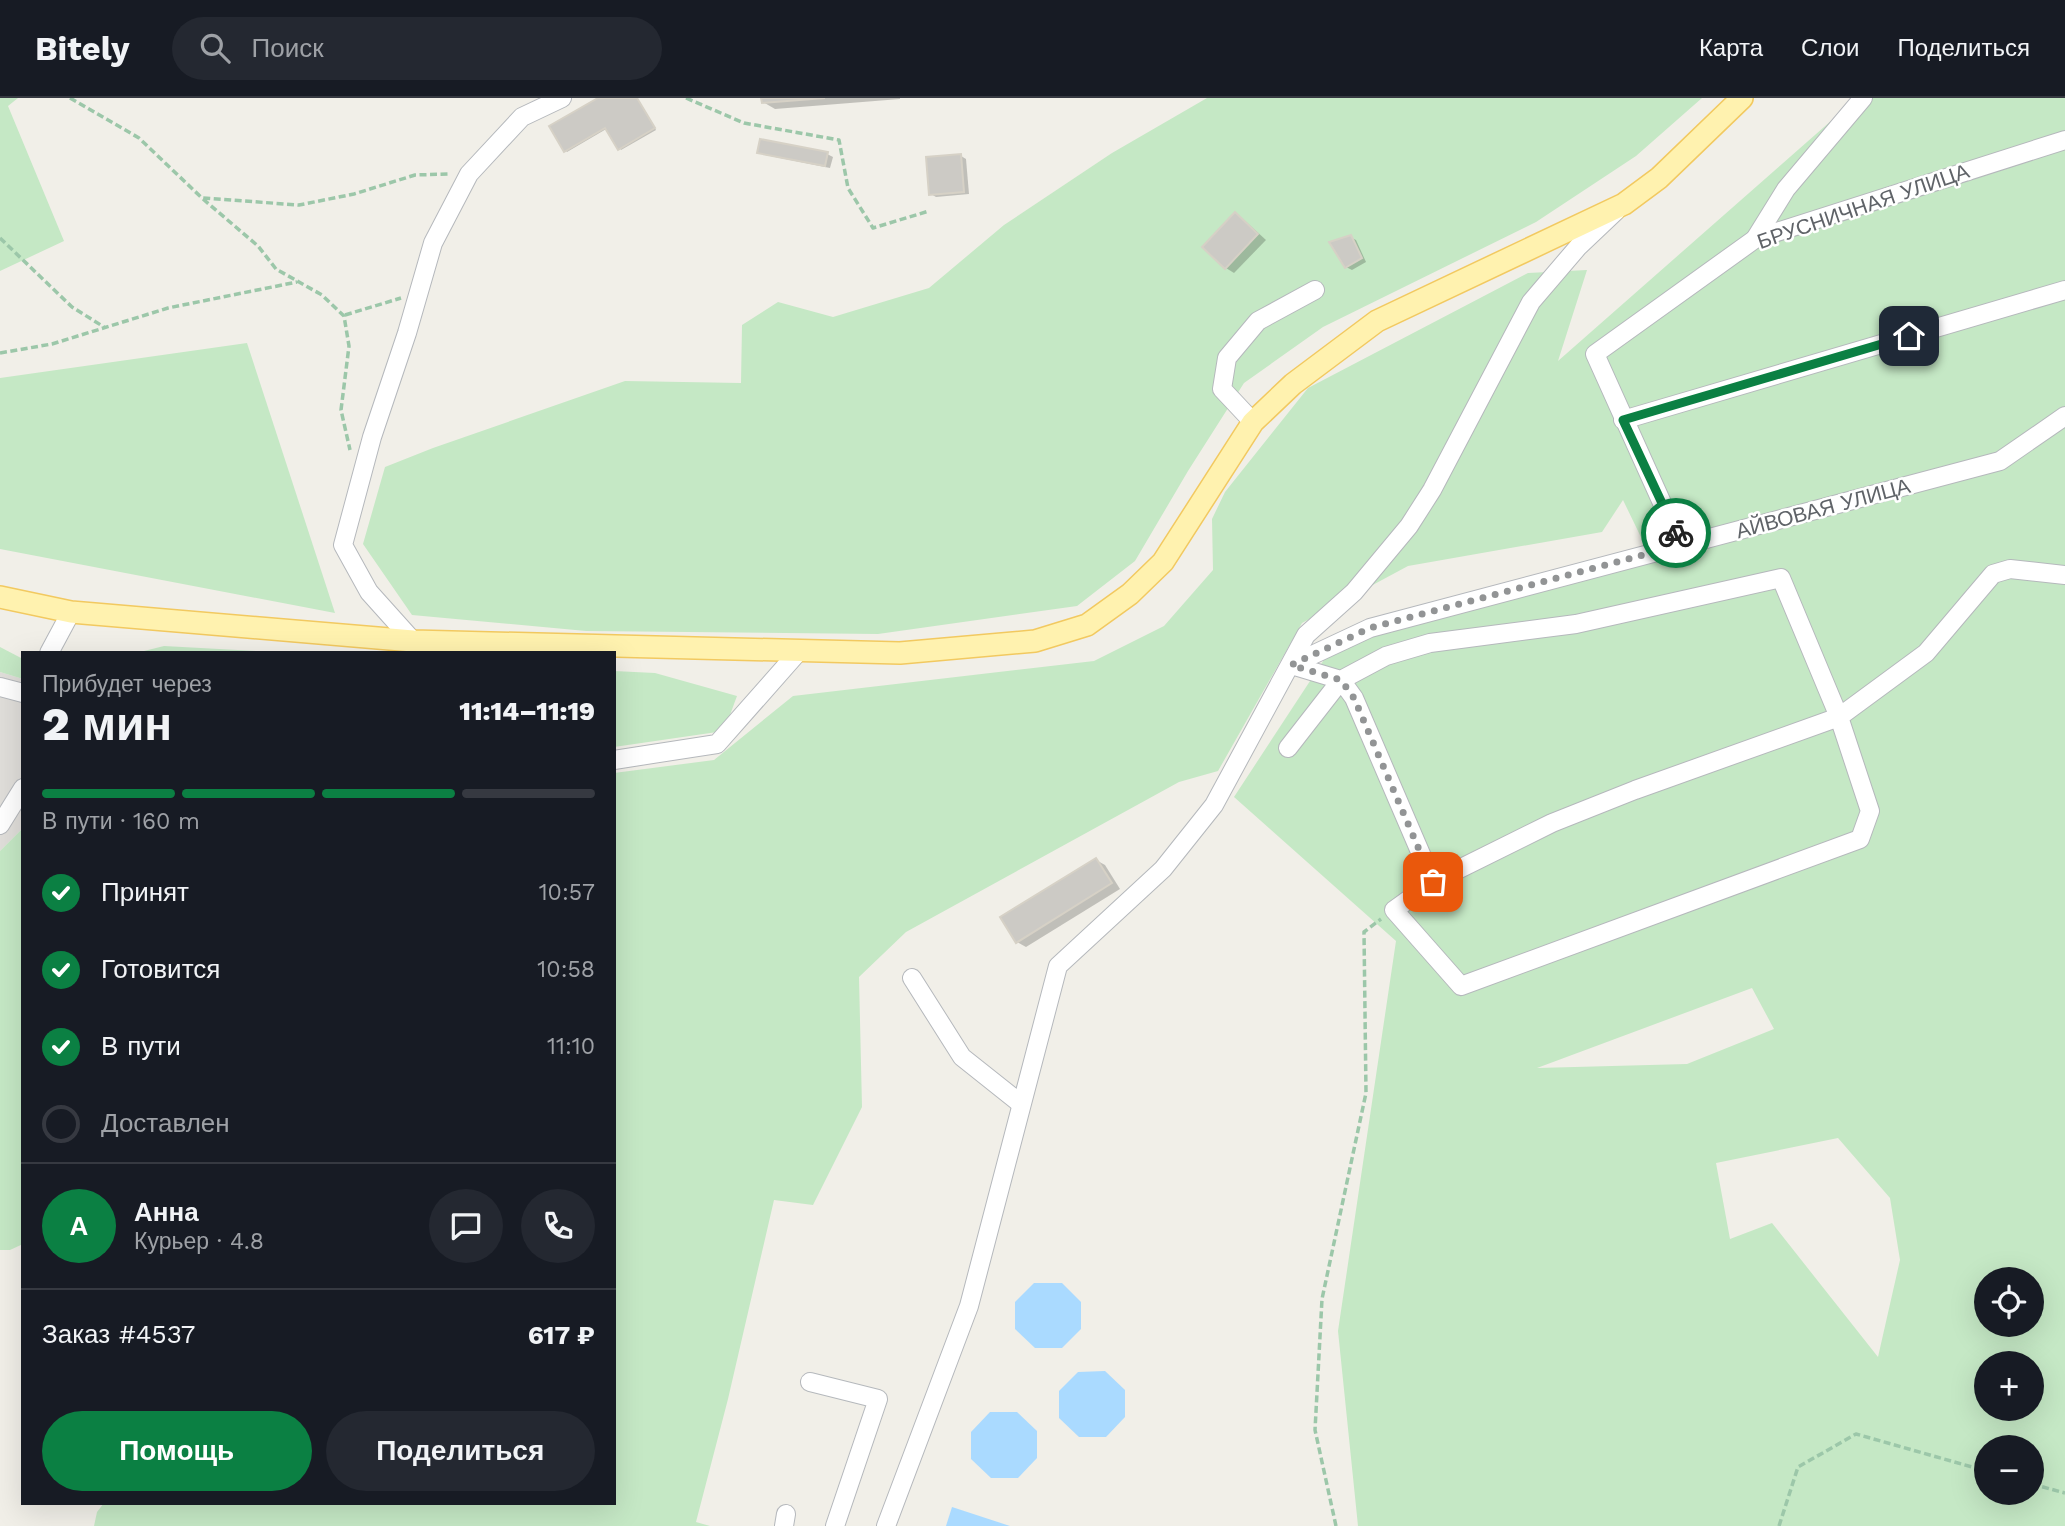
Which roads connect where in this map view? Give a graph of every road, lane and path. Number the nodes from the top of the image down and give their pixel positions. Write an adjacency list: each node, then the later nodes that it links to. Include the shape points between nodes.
1 (70, 98): 8 (path, via 139,138)
2 (562, 98): 7 (street, via 522,117)
3 (686, 98): 10 (path, via 744,123 839,140 848,188 873,228)
4 (1742, 98): 9 (main road, via 1659,178)
5 (1863, 98): 12 (street, via 1786,189)
6 (2065, 140): 12 (street, БРУСНИЧНАЯ УЛИЦА)
7 (469, 174): 8 (path, via 415,175 299,205); 16 (street, via 433,243)
8 (201, 198): 13 (path, via 258,246 276,269)
9 (1624, 204): 22 (main road, via 1377,321 1293,384); 31 (street, via 1578,247 1531,302 1409,526 1354,592 1306,635)
10 (929, 211)
11 (0, 238): 18 (path, via 72,307)
12 (1755, 240): 21 (street, БРУСНИЧНАЯ УЛИЦА, via 1595,354)
13 (299, 282): 17 (path); 18 (path, via 168,308)
14 (1315, 290): 22 (street, via 1258,321 1227,358 1222,388)
15 (2065, 290): 21 (street)
16 (419, 292): 17 (path); 23 (street)
17 (344, 316): 23 (path, via 349,346 341,410)
18 (105, 328): 19 (path)
19 (0, 354)
20 (2065, 416): 24 (street, АЙВОВАЯ УЛИЦА, via 2000,461)
21 (1623, 420): 24 (street)
22 (1253, 422): 29 (main road, via 1163,562 1130,594 1087,625 1035,641 900,653)
23 (359, 486): 28 (street, via 343,545 369,592)
24 (1681, 545): 31 (street, АЙВОВАЯ УЛИЦА, via 1370,628)
25 (2065, 575): 35 (street, via 2010,569 1993,574 1926,653)
26 (0, 597): 27 (main road)
27 (71, 612): 28 (main road); 30 (street)
28 (413, 641): 29 (main road)
29 (800, 650): 37 (street, via 717,744)
30 (50, 651)
31 (1291, 665): 32 (street); 43 (street, via 1214,804 1163,869 1058,965)
32 (1341, 680): 35 (street, via 1386,656 1430,643 1576,624 1781,578); 36 (street); 40 (street, via 1354,698)
33 (0, 687): 34 (street)
34 (21, 692)
35 (1839, 718): 40 (street, via 1624,794); 41 (street, via 1870,811 1860,839 1461,986)
36 (1288, 748)
37 (616, 760)
38 (21, 791): 39 (street)
39 (0, 825)
40 (1433, 882): 41 (street)
41 (1394, 910): 50 (path, via 1364,932 1366,1093 1322,1299 1315,1430)
42 (912, 978): 43 (street, via 962,1057)
43 (1021, 1104): 49 (street, via 969,1306)
44 (810, 1382): 48 (street, via 878,1399)
45 (1974, 1468): 51 (path, via 1856,1434 1798,1467)
46 (2044, 1487): 47 (path)
47 (2065, 1493)
48 (835, 1526)
49 (886, 1526)
50 (1336, 1526)
51 (1779, 1526)

